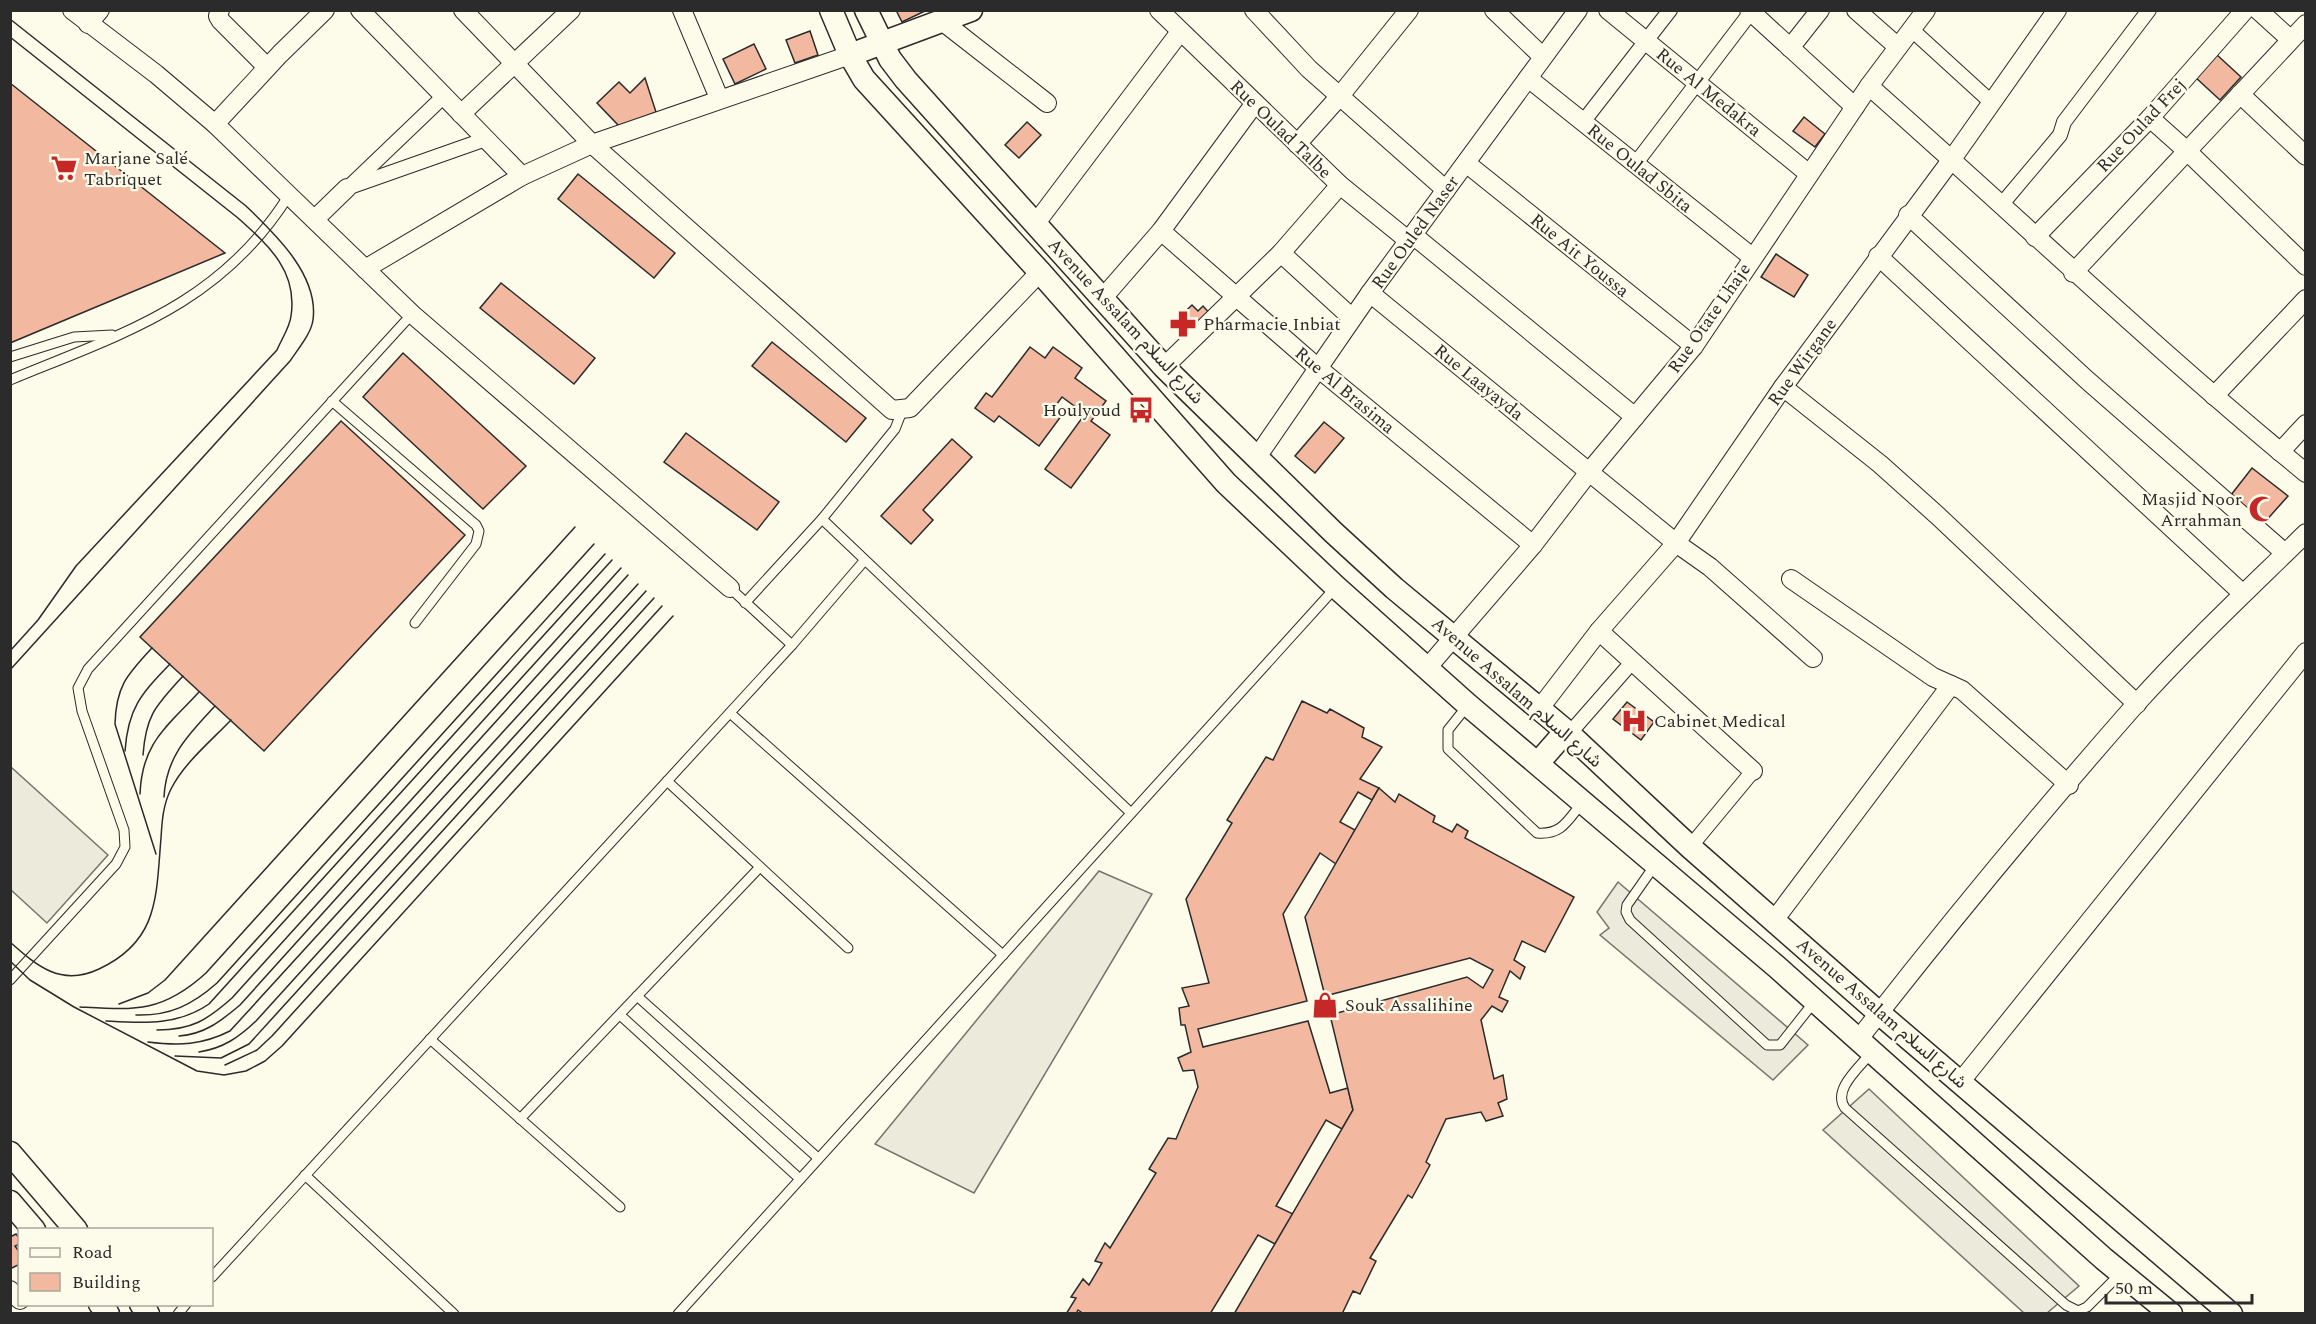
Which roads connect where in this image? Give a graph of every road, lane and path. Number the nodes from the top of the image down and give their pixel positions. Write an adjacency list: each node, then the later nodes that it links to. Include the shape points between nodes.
1 (72, 10): 27 (street)
2 (100, 10): 27 (street)
3 (220, 10): 38 (street, via 221,21)
4 (325, 10): 38 (street)
5 (360, 10): 43 (street)
6 (463, 10): 37 (street)
7 (571, 10): 37 (street)
8 (682, 10): 45 (street)
9 (831, 10): 35 (street, Avenue Assalam شارع السلام)
10 (866, 10): 32 (street, Avenue Assalam شارع السلام)
11 (1159, 10): 29 (street, Rue Oulad Talbe)
12 (1254, 10): 44 (street)
13 (1409, 10): 44 (street)
14 (1494, 10): 36 (street)
15 (1578, 10): 36 (street, Rue Ouled Naser)
16 (1608, 10): 31 (street, Rue Al Medakra)
17 (1670, 10): 31 (street)
18 (1820, 10): 34 (street)
19 (1856, 10): 33 (street)
20 (1926, 10): 28 (street, Rue Otate Lhaje)
21 (2057, 10): 46 (street, Rue Wirgane)
22 (2149, 10): 68 (street, via 2064,122 2060,135)
23 (2245, 10): 51 (street, Rue Oulad Frej)
24 (2258, 10): 30 (street)
25 (1750, 11): 34 (street); 40 (street)
26 (955, 15): 32 (street); 48 (street)
27 (87, 24): 53 (street, via 156,74)
28 (1911, 29): 33 (street, Rue Otate Lhaje); 46 (street)
29 (1180, 32): 47 (street, Rue Oulad Talbe); 71 (street)
30 (2300, 32): 42 (street)
31 (1646, 40): 40 (street, Rue Al Medakra); 52 (street)
32 (882, 45): 35 (street); 71 (street, Avenue Assalam شارع السلام, via 906,80)
33 (1898, 47): 41 (street, Rue Otate Lhaje)
34 (1790, 48): 49 (street)
35 (850, 56): 45 (street); 80 (street, Avenue Assalam شارع السلام, via 864,79)
36 (1543, 57): 39 (street, Rue Ouled Naser)
37 (514, 63): 50 (street); 55 (street)
38 (267, 68): 53 (street)
39 (1528, 78): 52 (street, Rue Oulad Sbita); 60 (street, Rue Ouled Naser)
40 (1698, 81): 61 (street); 62 (street, Rue Al Medakra)
41 (1869, 86): 49 (street, Rue Otate Lhaje); 59 (street)
42 (2240, 94): 57 (street); 58 (street)
43 (444, 96): 50 (street); 65 (street)
44 (1340, 97): 56 (street); 66 (street)
45 (719, 98): 55 (street)
46 (1990, 102): 59 (street, Rue Wirgane)
47 (1255, 103): 56 (street, Rue Oulad Talbe); 72 (street)
48 (1047, 104)
49 (1855, 107): 62 (street, Rue Otate Lhaje)
50 (461, 114): 54 (street)
51 (2150, 118): 57 (street); 73 (street, Rue Oulad Frej)
52 (1583, 122): 61 (street, Rue Oulad Sbita)
53 (215, 124): 67 (street)
54 (486, 139): 63 (street); 65 (street)
55 (592, 144): 63 (street); 97 (street, via 892,410)
56 (1297, 144): 64 (street, Rue Oulad Talbe)
57 (2187, 151): 78 (street); 81 (street)
58 (2306, 156)
59 (1952, 159): 68 (street); 69 (street, Rue Wirgane)
60 (1466, 163): 66 (street, Rue Ouled Naser); 89 (street, Rue Ait Youssa)
61 (1636, 163): 77 (street, Rue Oulad Sbita)
62 (1809, 174): 77 (street, Rue Otate Lhaje)
63 (522, 176): 79 (street)
64 (1340, 185): 74 (street, Rue Oulad Talbe); 75 (street)
65 (347, 188): 70 (street)
66 (1446, 190): 74 (street, Rue Ouled Naser)
67 (289, 195): 70 (street); 88 (lane, via 268,228 233,265 173,309)
68 (2002, 204): 73 (street)
69 (1908, 215): 76 (street, Rue Wirgane); 108 (street, via 2087,380)
70 (315, 219): 79 (street)
71 (1036, 223): 85 (street, Avenue Assalam شارع السلام)
72 (1161, 231): 83 (street, Rue Al Brasima); 85 (street)
73 (2035, 237): 81 (street)
74 (1411, 238): 82 (street, Rue Ouled Naser); 98 (street, Rue Oulad Talbe)
75 (1281, 253): 83 (street); 87 (street)
76 (1878, 256): 94 (street, Rue Wirgane); 113 (street)
77 (1752, 257): 89 (street, Rue Otate Lhaje)
78 (2306, 266)
79 (365, 269): 86 (street)
80 (1040, 272): 97 (street, via 910,408); 111 (street, Avenue Assalam شارع السلام, via 1226,483)
81 (2073, 273): 95 (street)
82 (1370, 293): 87 (street, Rue Ouled Naser); 102 (street, Rue Laayayda)
83 (1234, 297): 91 (street); 92 (street, Rue Al Brasima)
84 (2306, 299): 95 (street)
85 (1101, 300): 91 (street, Avenue Assalam شارع السلام)
86 (412, 315): 96 (lane); 112 (street)
87 (1352, 318): 92 (street, Rue Ouled Naser)
88 (120, 335): 90 (lane, via 74,337); 93 (lane)
89 (1694, 346): 98 (street, Rue Otate Lhaje)
90 (10, 357)
91 (1164, 367): 101 (street, Avenue Assalam شارع السلام)
92 (1318, 368): 101 (street, Rue Ouled Naser); 107 (street, Rue Al Brasima)
93 (10, 380)
94 (1783, 387): 106 (street, Rue Wirgane); 124 (street, via 1930,508)
95 (2214, 396): 100 (street)
96 (332, 401): 115 (lane, via 479,531 476,544); 141 (lane, via 87,669 78,688 82,711 124,830 125,847 116,864)
97 (902, 411): 104 (lane, via 895,429)
98 (1635, 417): 102 (street, Rue Otate Lhaje)
99 (2306, 424): 100 (street)
100 (2280, 452): 103 (street)
101 (1257, 457): 117 (street, Avenue Assalam شارع السلام, via 1385,580)
102 (1588, 472): 106 (street, Rue Laayayda); 107 (street, Rue Otate Lhaje)
103 (2306, 473)
104 (822, 519): 109 (lane); 114 (lane)
105 (2306, 533): 108 (street)
106 (1676, 543): 116 (street, Rue Wirgane); 120 (street, Rue Laayayda, via 1710,567)
107 (1533, 545): 117 (street, Rue Otate Lhaje)
108 (2285, 553): 113 (street)
109 (864, 561): 118 (lane); 134 (lane)
110 (1791, 579): 123 (street, via 1933,677)
111 (1336, 587): 122 (street, Avenue Assalam شارع السلام); 134 (lane)
112 (730, 588): 114 (lane)
113 (2242, 593): 124 (street)
114 (745, 603): 118 (lane)
115 (415, 623)
116 (1599, 631): 121 (street); 126 (street, Rue Wirgane)
117 (1455, 638): 122 (street, Rue Otate Lhaje); 126 (street, Avenue Assalam شارع السلام)
118 (792, 645): 127 (lane)
119 (2306, 652): 148 (street)
120 (1813, 658)
121 (1633, 661): 128 (street); 130 (street)
122 (1428, 667): 125 (street, Avenue Assalam شارع السلام)
123 (1951, 685): 132 (street, via 1962,690); 138 (street)
124 (2137, 704): 132 (street)
125 (1468, 705): 129 (street, Avenue Assalam شارع السلام); 133 (lane, via 1449,730 1448,749 1537,833 1551,834 1560,829)
126 (1540, 708): 128 (street, Avenue Assalam شارع السلام)
127 (730, 712): 131 (lane); 140 (lane)
128 (1568, 733): 129 (street); 135 (street, Avenue Assalam شارع السلام)
129 (1538, 764): 133 (street, Avenue Assalam شارع السلام)
130 (1753, 771): 135 (street)
131 (667, 781): 137 (lane); 146 (lane)
132 (2069, 784): 144 (street, via 1986,879)
133 (1583, 801): 136 (street, Avenue Assalam شارع السلام)
134 (1131, 813): 140 (lane)
135 (1690, 847): 138 (street, Avenue Assalam شارع السلام)
136 (1655, 865): 143 (street, Avenue Assalam شارع السلام); 143 (lane, via 1627,905 1630,920 1767,1045 1780,1045)
137 (760, 867): 139 (lane); 142 (lane)
138 (1775, 919): 144 (street, Avenue Assalam شارع السلام)
139 (848, 948)
140 (1003, 955): 151 (lane)
141 (10, 980)
142 (637, 996): 145 (lane); 151 (lane)
143 (1815, 1001): 147 (street, Avenue Assalam شارع السلام)
144 (1879, 1013): 147 (street); 148 (street, Avenue Assalam شارع السلام)
145 (620, 1015): 149 (lane); 153 (lane)
146 (430, 1039): 149 (lane); 152 (lane)
147 (1865, 1046): 156 (street, Avenue Assalam شارع السلام); 156 (lane, via 1839,1101 2049,1289 2078,1311)
148 (1961, 1082): 161 (street, Avenue Assalam شارع السلام)
149 (520, 1119): 154 (lane)
150 (10, 1154): 155 (street)
151 (818, 1158): 153 (lane)
152 (305, 1175): 157 (lane); 158 (lane)
153 (800, 1179): 159 (lane)
154 (620, 1207)
155 (74, 1228)
156 (2121, 1273): 160 (street, Avenue Assalam شارع السلام)
157 (213, 1276)
158 (454, 1314)
159 (678, 1314)
160 (2171, 1314)
161 (2231, 1314)

